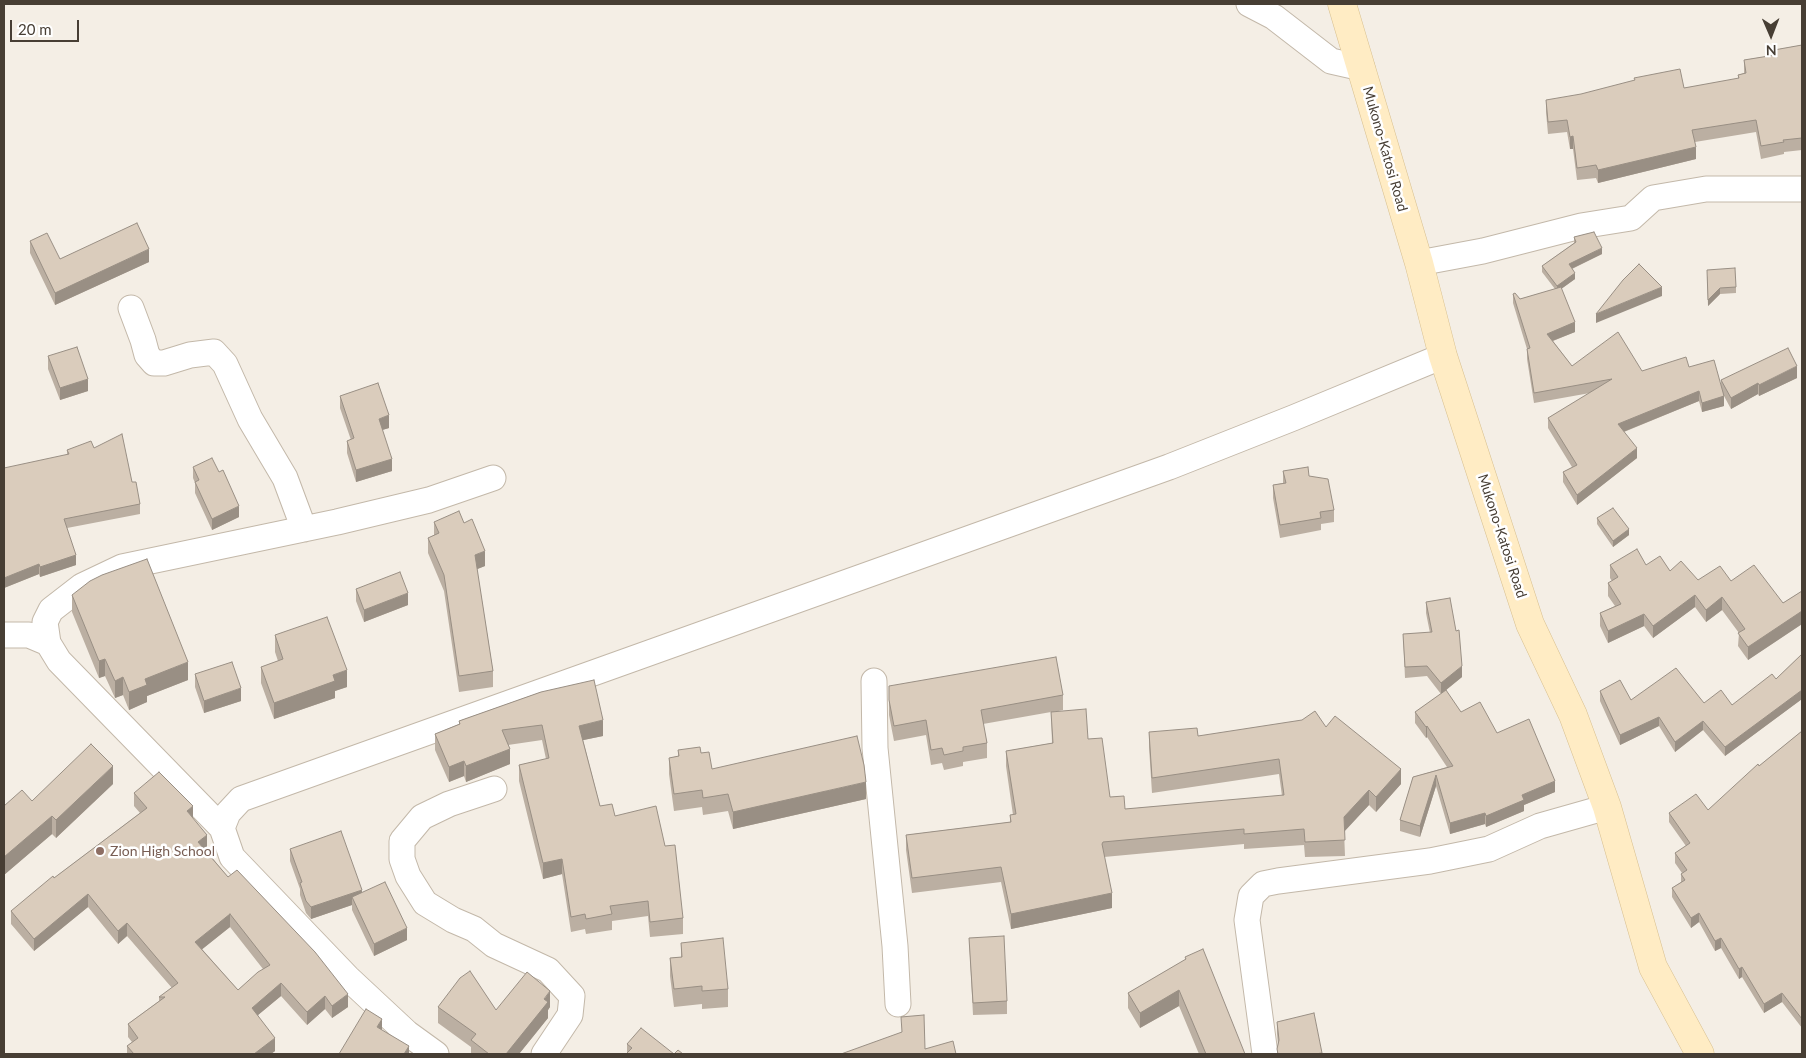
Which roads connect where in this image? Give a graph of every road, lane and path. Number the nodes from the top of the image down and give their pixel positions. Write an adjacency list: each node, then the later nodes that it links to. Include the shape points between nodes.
1 (1249, 4): 3 (street, via 1274,17 1331,61)
2 (1342, 4): 3 (main road, Mukono-Katosi Road)
3 (1362, 68): 5 (main road, Mukono-Katosi Road)
4 (1802, 189): 5 (street, via 1706,189 1653,198 1631,218)
5 (1418, 262): 7 (main road, Mukono-Katosi Road)
6 (131, 308): 9 (street, via 147,355 154,362 164,363 214,352 225,364 250,420 285,478)
7 (1443, 356): 14 (main road, Mukono-Katosi Road, via 1530,624 1573,716); 15 (street, via 1160,471 241,799 228,813)
8 (494, 478): 9 (street, via 430,500)
9 (304, 529): 11 (street, via 122,567 82,586 51,610 45,622)
10 (4, 635): 11 (street, via 29,635)
11 (48, 643): 15 (street, via 58,661)
12 (874, 681): 16 (street, via 875,748)
13 (494, 789): 18 (street, via 422,817 402,841 402,859 408,876 425,903 474,929 494,945 548,970 572,996 570,1015)
14 (1607, 807): 19 (street, via 1540,826 1489,849 1430,861 1263,884 1251,896 1246,920); 20 (main road, Mukono-Katosi Road, via 1653,967)
15 (222, 828): 17 (street, via 232,857 348,978 407,1033)
16 (898, 1004)
17 (436, 1054)
18 (544, 1054)
19 (1265, 1054)
20 (1700, 1054)

